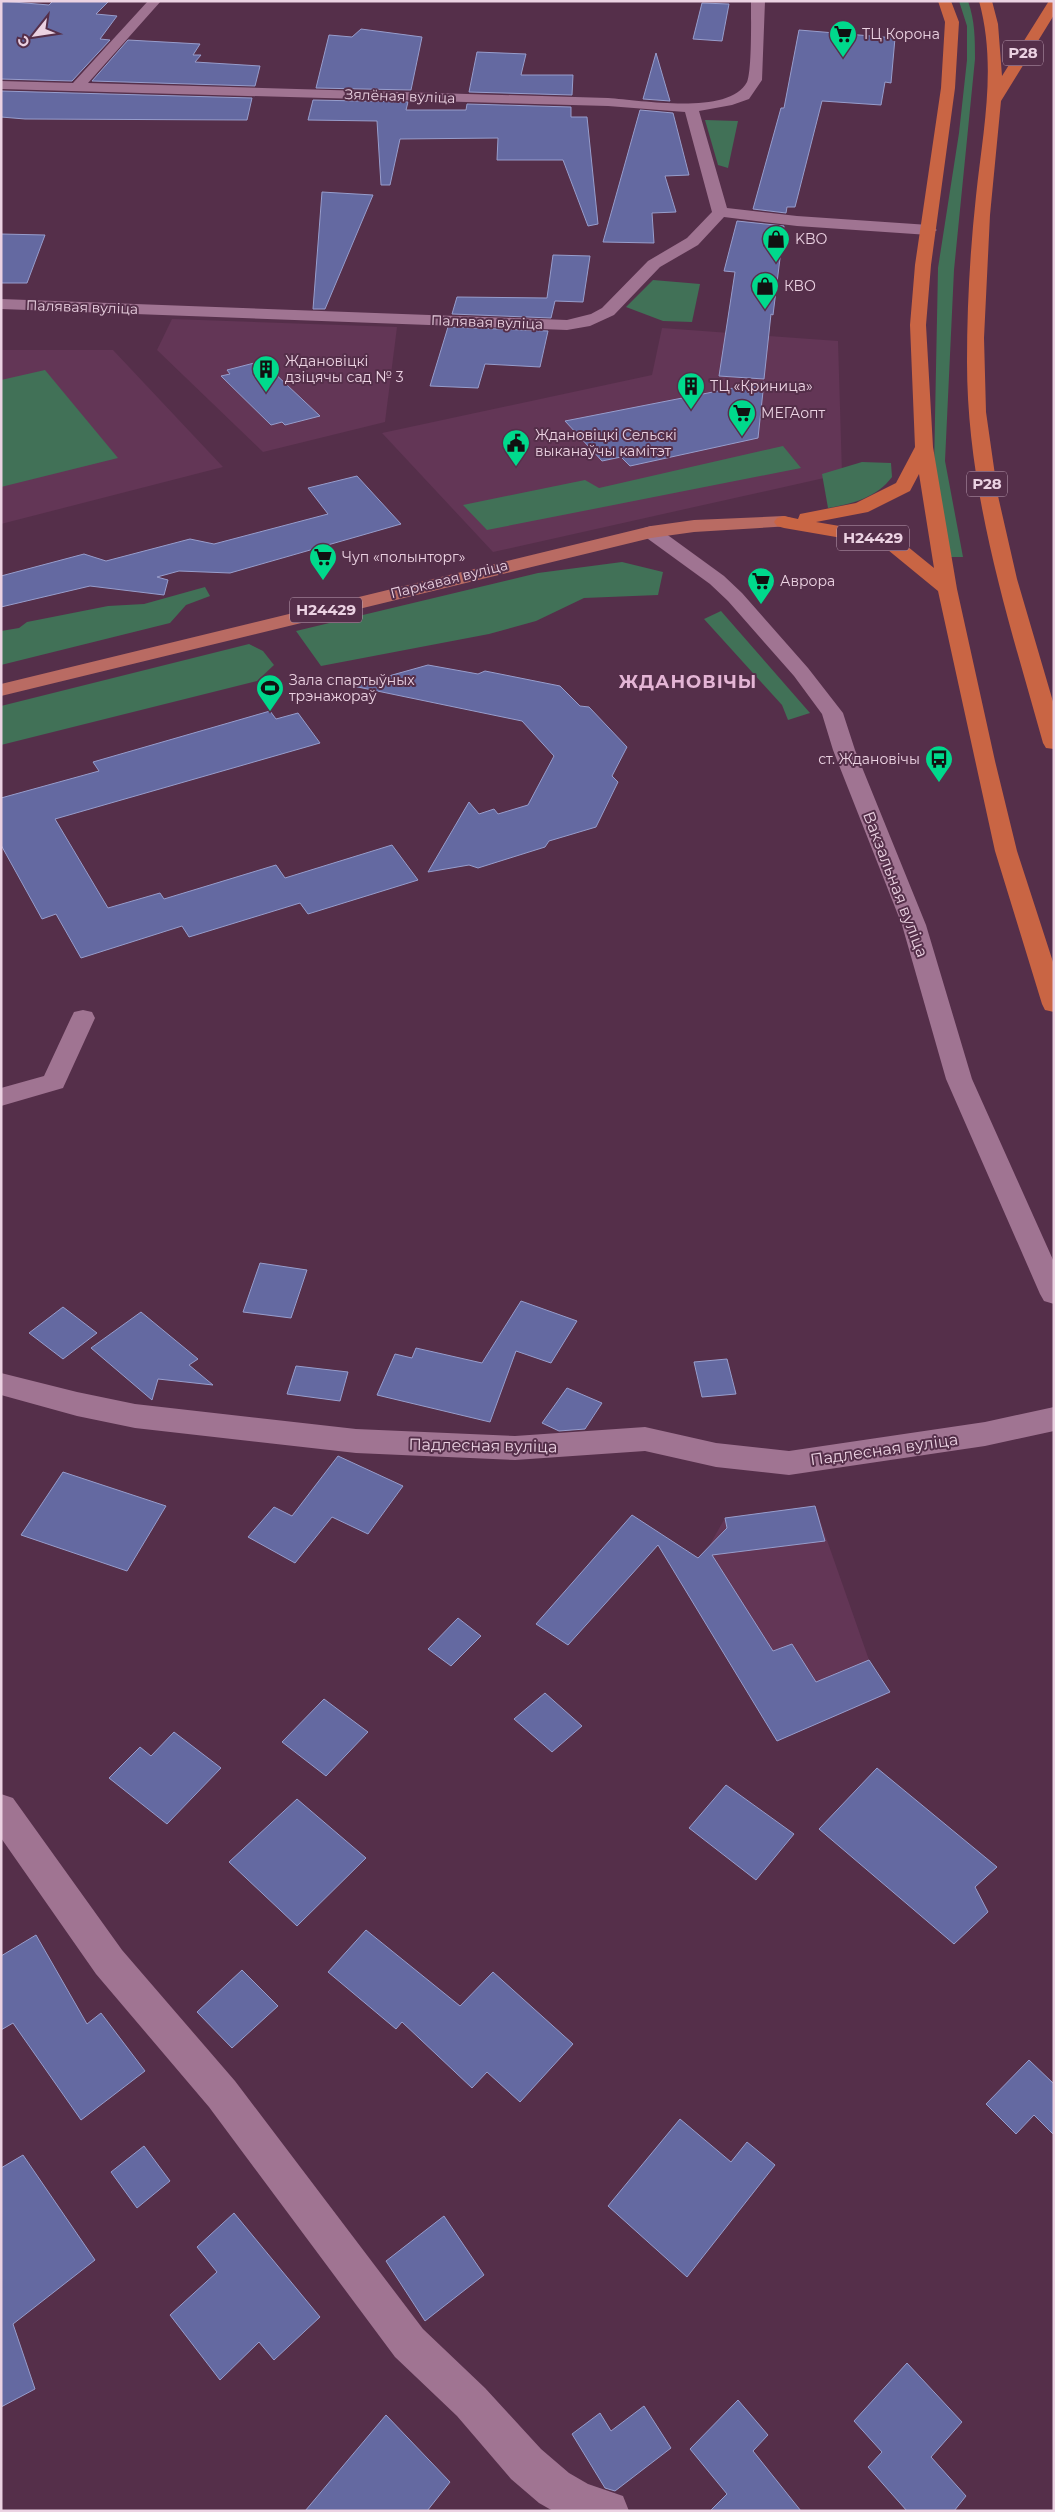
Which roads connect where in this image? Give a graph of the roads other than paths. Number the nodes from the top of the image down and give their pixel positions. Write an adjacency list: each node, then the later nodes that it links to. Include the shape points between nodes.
1 (155, 1): 7 (street)
2 (758, 1): 9 (street, Зялёная вуліца, via 755,80 744,96)
3 (944, 1): 11 (highway, via 952,22 949,79)
4 (985, 1): 8 (highway, Р28, via 994,34)
5 (1054, 4): 8 (highway, Р28)
6 (1, 85): 7 (street, Зялёная вуліца)
7 (77, 87): 9 (street, Зялёная вуліца, via 608,102)
8 (994, 102): 18 (highway, Р28, via 977,292 977,412 988,494)
9 (691, 108): 10 (street)
10 (720, 212): 11 (street); 12 (street, Палявая вуліца, via 704,232 655,263 611,310 586,323 567,325)
11 (929, 230): 13 (highway, via 918,325)
12 (1, 304)
13 (924, 447): 14 (highway, Н24429, via 903,487 861,508); 16 (highway)
14 (784, 522): 15 (main road, Паркавая вуліца / Н24429, via 694,526); 16 (highway, Н24429, via 869,537 895,546)
15 (651, 532): 17 (main road, Паркавая вуліца / Н24429); 22 (street, Вакзальная вуліца, via 717,580 735,598 801,672 832,713 914,925 960,1079)
16 (947, 589): 19 (highway, via 1006,851)
17 (1, 690)
18 (1054, 743)
19 (1054, 1004)
20 (83, 1018): 21 (street, via 54,1082)
21 (1, 1097)
22 (1054, 1294)
23 (1, 1384): 24 (street, Падлесная вуліца, via 136,1416 356,1441 515,1448 645,1439 716,1455 788,1463 986,1434)
24 (1054, 1418)
25 (1, 1809): 26 (street, via 109,1962 222,2094 410,2343 471,2402 526,2464 554,2488 580,2503)
26 (608, 2511)

